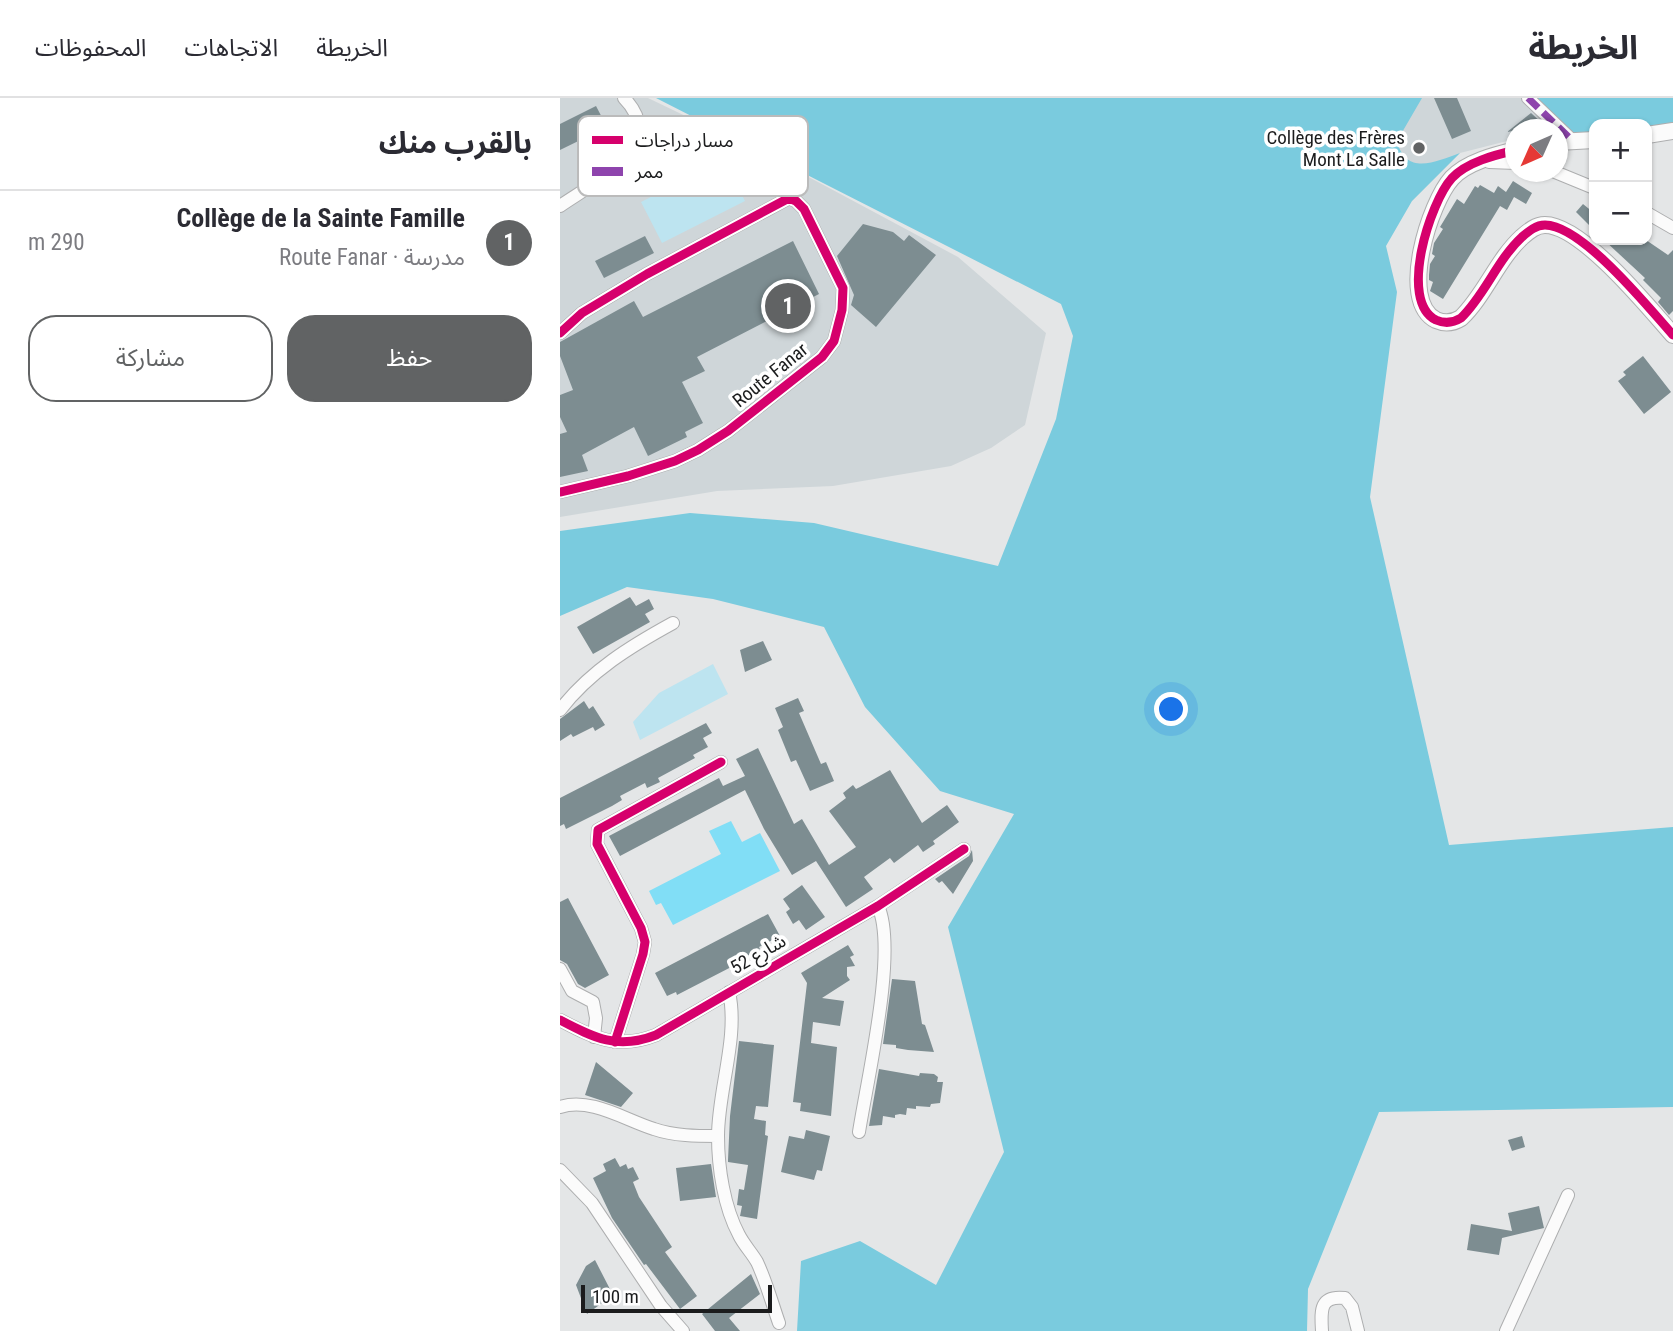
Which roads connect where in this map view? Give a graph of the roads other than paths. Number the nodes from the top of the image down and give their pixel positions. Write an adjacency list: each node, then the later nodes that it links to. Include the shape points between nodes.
1 (624, 98): 3 (street)
2 (1528, 98): 4 (street)
3 (635, 116)
4 (1547, 119)
5 (1673, 131): 6 (street)
6 (1652, 134)
7 (1568, 139): 8 (street)
8 (1589, 140)
9 (1505, 153): 10 (street)
10 (1478, 162): 11 (street); 19 (street, via 1453,178 1429,221 1418,292 1428,314 1448,323 1461,318 1512,248 1535,227 1549,225 1586,244)
11 (1505, 163)
12 (1568, 177): 13 (street)
13 (1589, 186)
14 (578, 194): 15 (street)
15 (560, 206)
16 (1652, 216): 17 (street)
17 (1673, 228)
18 (560, 333): 20 (street, Route Fanar, via 582,313 647,274 789,198 804,209 843,288 834,341 822,357 728,431 675,461)
19 (1673, 335)
20 (560, 492)
21 (673, 623): 22 (street, via 627,649)
22 (560, 710)
23 (721, 762): 30 (street, via 598,830 597,844 645,942)
24 (964, 849): 25 (street, شارع 52)
25 (878, 906): 27 (street, شارع 52); 32 (street, via 884,951)
26 (560, 969): 29 (street, via 572,991 593,1002)
27 (729, 992): 30 (street, شارع 52, via 656,1035); 33 (street, via 730,1033)
28 (560, 1020): 29 (street, شارع 52)
29 (594, 1037): 30 (street, شارع 52)
30 (615, 1042)
31 (560, 1107): 33 (street, via 600,1109 656,1130)
32 (859, 1132)
33 (718, 1136): 36 (street, via 728,1212 757,1263)
34 (560, 1170): 37 (street, via 592,1203)
35 (1568, 1195): 40 (street)
36 (779, 1323)
37 (683, 1331)
38 (1322, 1331): 39 (street, via 1321,1310 1335,1297 1345,1298 1352,1307)
39 (1358, 1331)
40 (1506, 1331)

